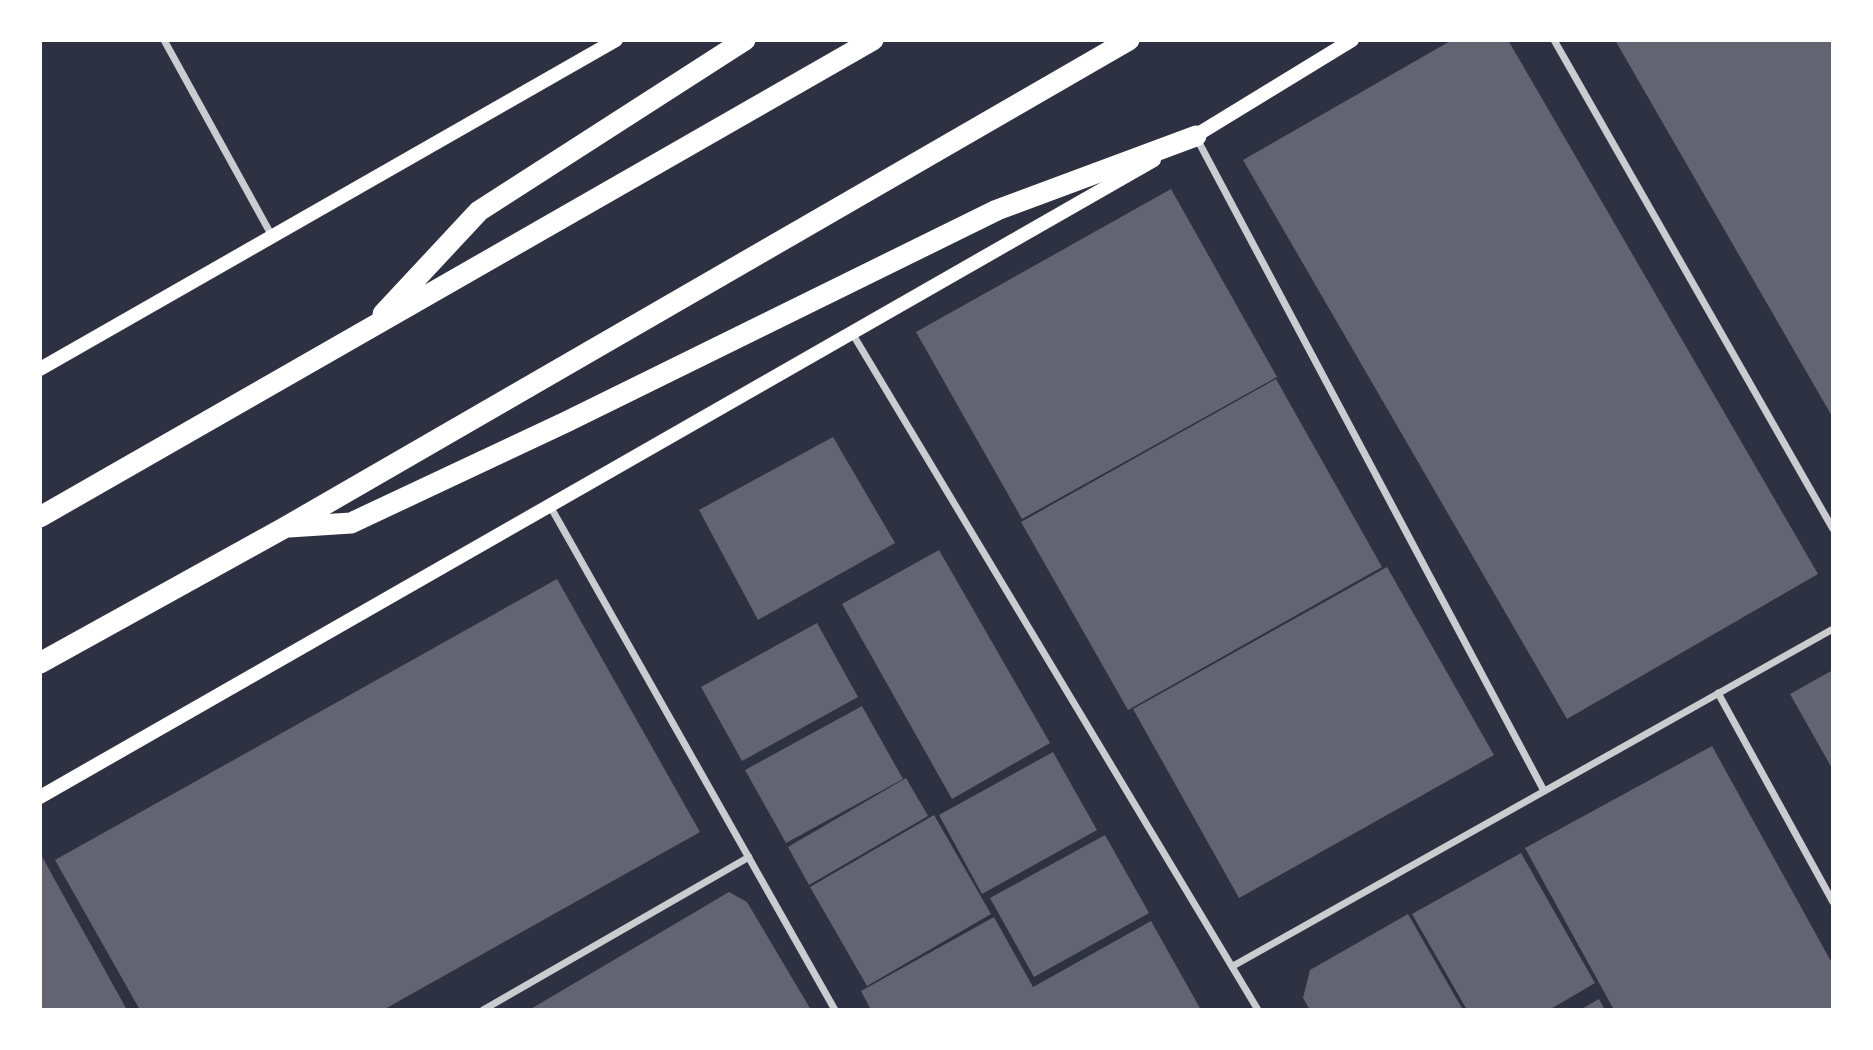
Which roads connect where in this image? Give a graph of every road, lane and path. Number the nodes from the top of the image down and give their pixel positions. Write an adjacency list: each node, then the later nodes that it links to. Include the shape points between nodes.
1 (164, 40): 9 (street)
2 (616, 40): 9 (main road)
3 (745, 40): 10 (highway, via 479,211)
4 (873, 40): 10 (highway)
5 (1129, 40): 15 (highway)
6 (1352, 40): 8 (main road)
7 (1554, 40): 16 (street)
8 (1196, 136): 11 (main road); 15 (highway, via 997,210 351,523); 20 (street)
9 (273, 237): 12 (main road)
10 (369, 329): 14 (highway)
11 (852, 333): 13 (main road); 24 (street)
12 (40, 369)
13 (550, 506): 21 (main road); 22 (street)
14 (40, 517)
15 (284, 528): 18 (highway)
16 (1833, 529)
17 (1833, 629): 19 (street)
18 (40, 663)
19 (1718, 693): 20 (street); 23 (street)
20 (1544, 789): 24 (street)
21 (40, 797)
22 (749, 857): 25 (street); 26 (street)
23 (1833, 902)
24 (1233, 966): 27 (street)
25 (483, 1010)
26 (835, 1010)
27 (1258, 1010)

